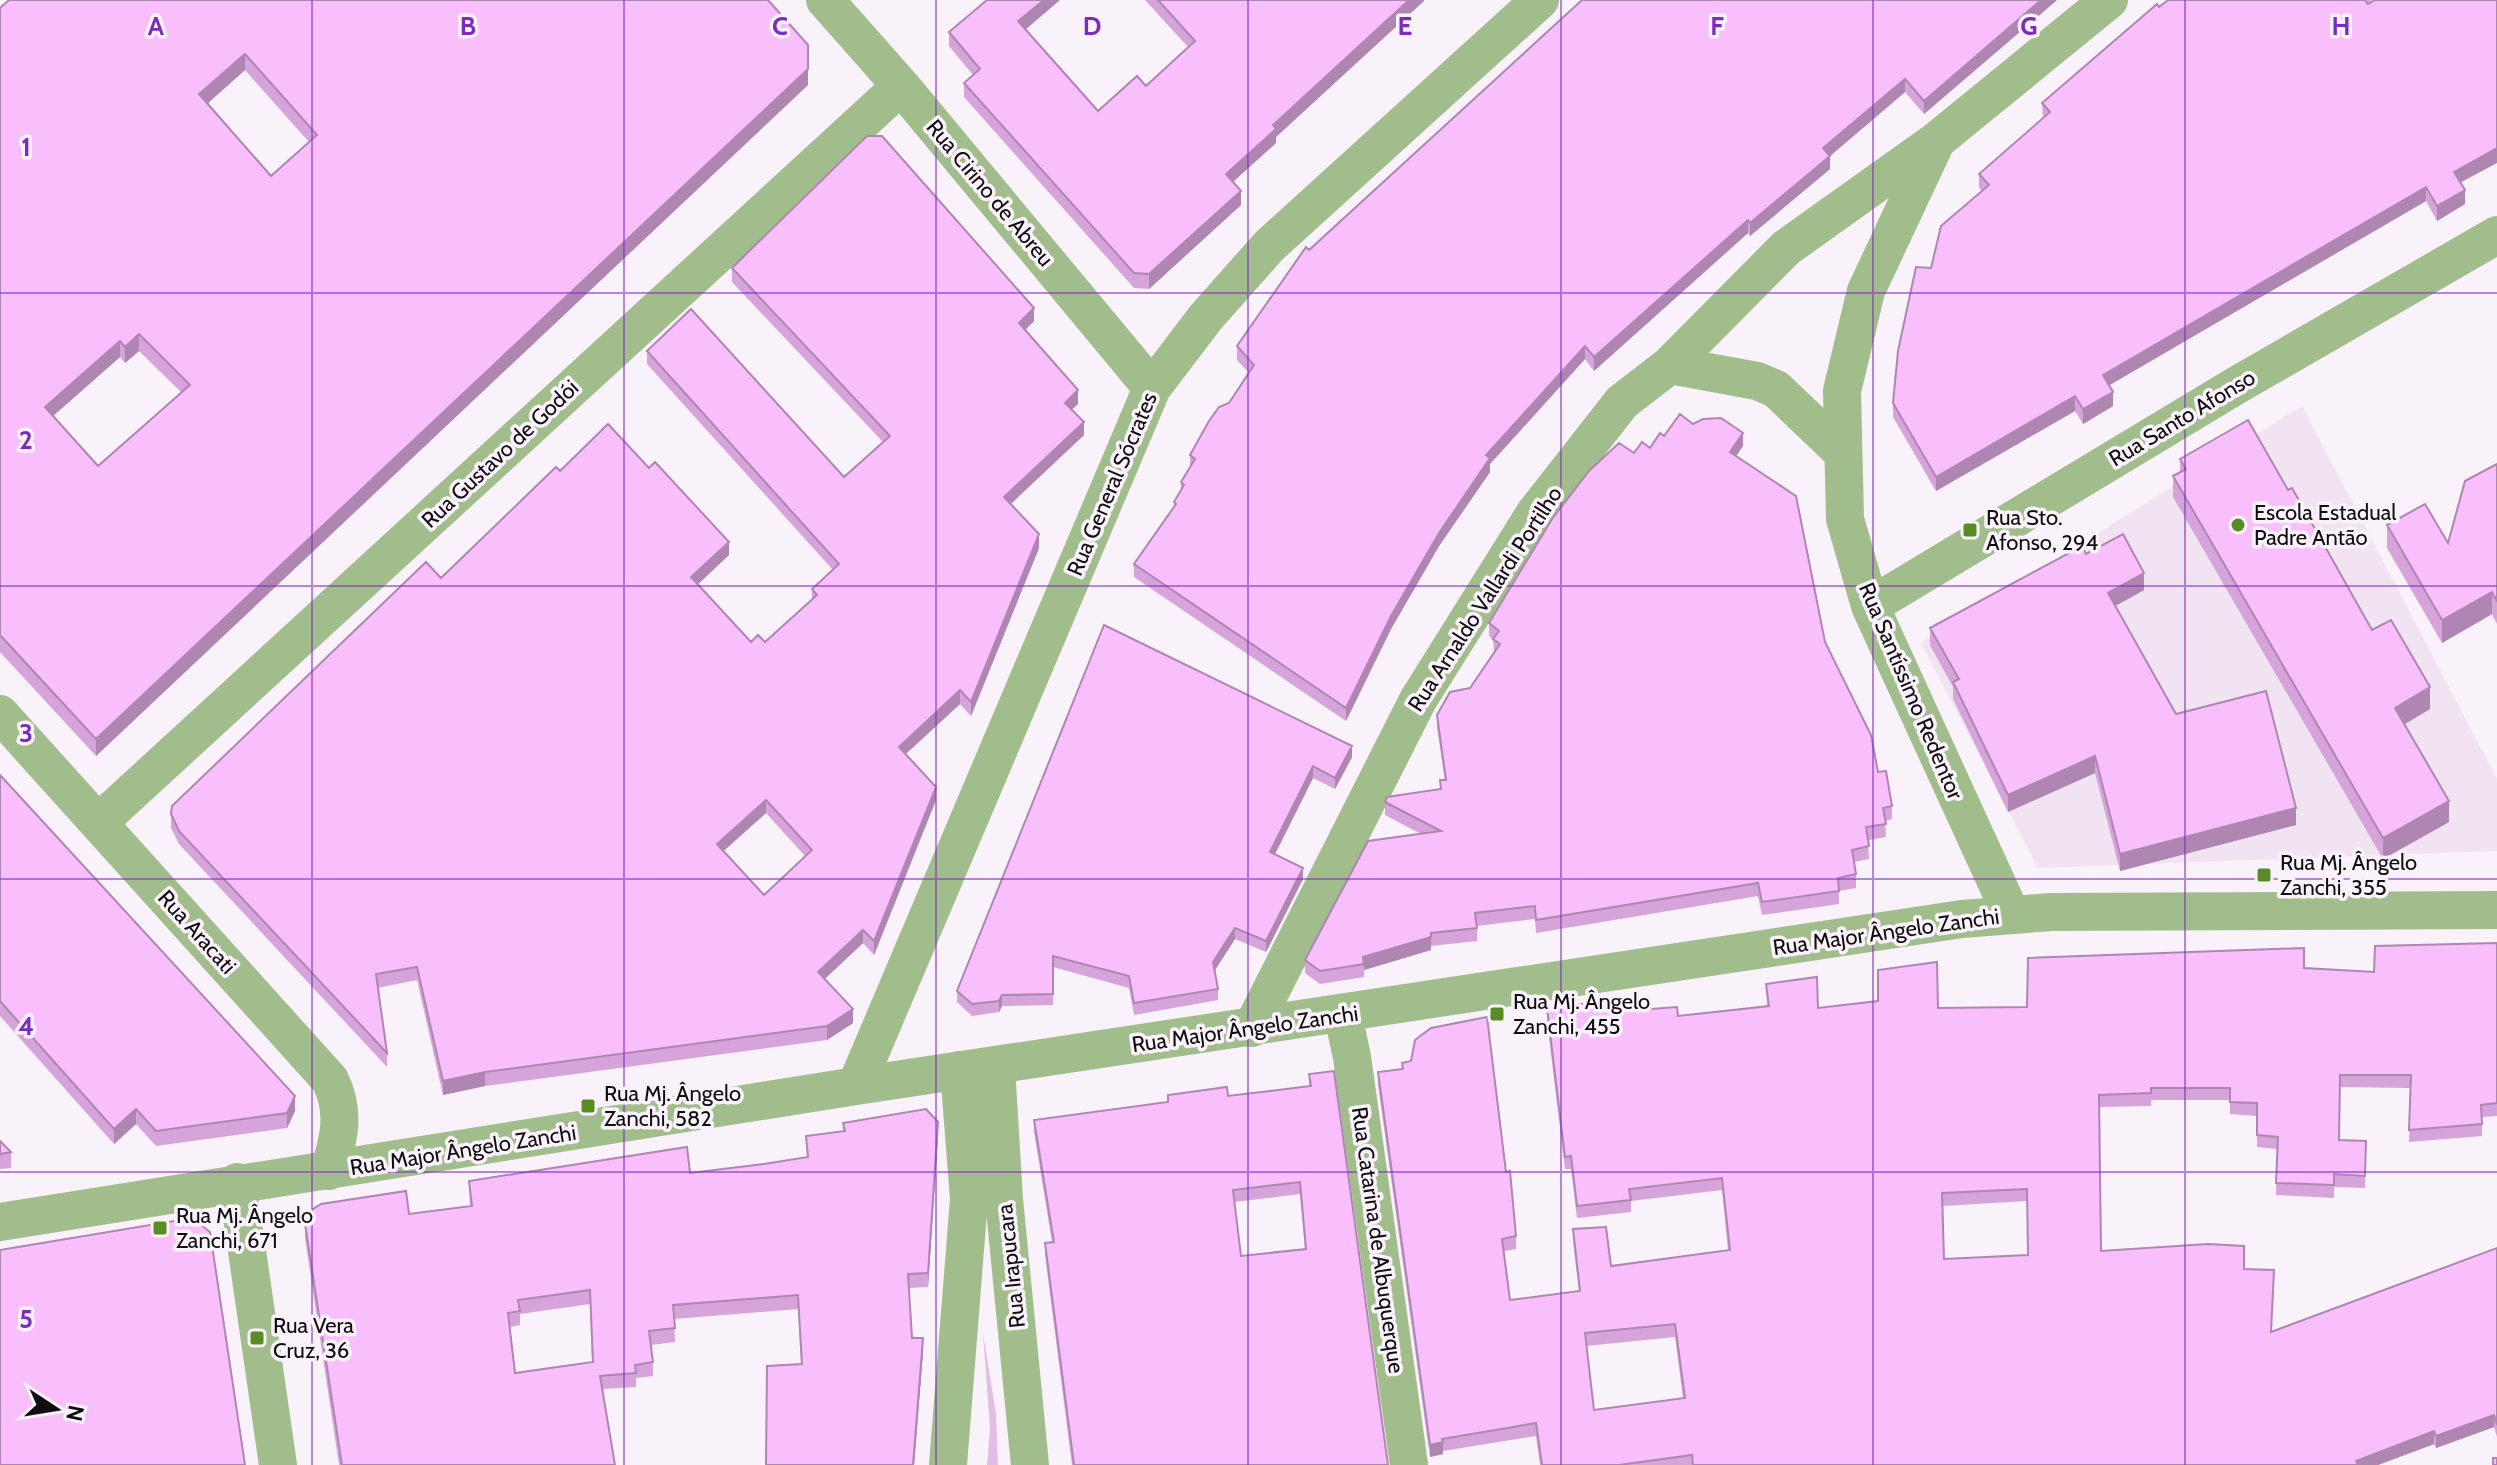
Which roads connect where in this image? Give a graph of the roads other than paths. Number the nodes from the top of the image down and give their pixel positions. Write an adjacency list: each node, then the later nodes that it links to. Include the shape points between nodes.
1 (825, 0): 4 (street, Rua Cirino de Abreu)
2 (1540, 0): 8 (street, Rua General Sócrates, via 1269,246)
3 (2109, 0): 5 (street, Rua Arnaldo Vallardi Portilho)
4 (901, 86): 8 (street, Rua Cirino de Abreu); 12 (street, Rua Gustavo de Godói)
5 (1936, 141): 7 (street, Rua Arnaldo Vallardi Portilho, via 1786,248); 9 (street, Rua Santíssimo Redentor, via 1866,291 1842,391)
6 (2497, 235): 10 (street, Rua Santo Afonso)
7 (1670, 365): 9 (street, via 1776,389); 16 (street, Rua Arnaldo Vallardi Portilho, via 1622,402 1527,526 1418,700)
8 (1152, 388): 18 (street, Rua General Sócrates)
9 (1842, 452): 10 (street, Rua Santíssimo Redentor, via 1845,519)
10 (1870, 606): 14 (street, Rua Santíssimo Redentor)
11 (0, 714): 12 (street, Rua Aracati)
12 (98, 823): 19 (street, Rua Aracati, via 330,1080 341,1119)
13 (2497, 910): 14 (street, Rua Major Ângelo Zanchi)
14 (2011, 914): 15 (street, Rua Major Ângelo Zanchi)
15 (1343, 1015): 16 (street, Rua Major Ângelo Zanchi); 25 (street, Rua Catarina de Albuquerque)
16 (1252, 1028): 17 (street, Rua Major Ângelo Zanchi)
17 (977, 1068): 18 (street, Rua Major Ângelo Zanchi); 23 (street, Rua Irapucara); 24 (street, Rua Irapucara)
18 (856, 1086): 19 (street, Rua Major Ângelo Zanchi)
19 (329, 1171): 20 (street, Rua Major Ângelo Zanchi)
20 (237, 1182): 21 (street, Rua Major Ângelo Zanchi); 22 (street)
21 (0, 1222)
22 (278, 1465)
23 (948, 1465)
24 (1030, 1465)
25 (1409, 1465)

